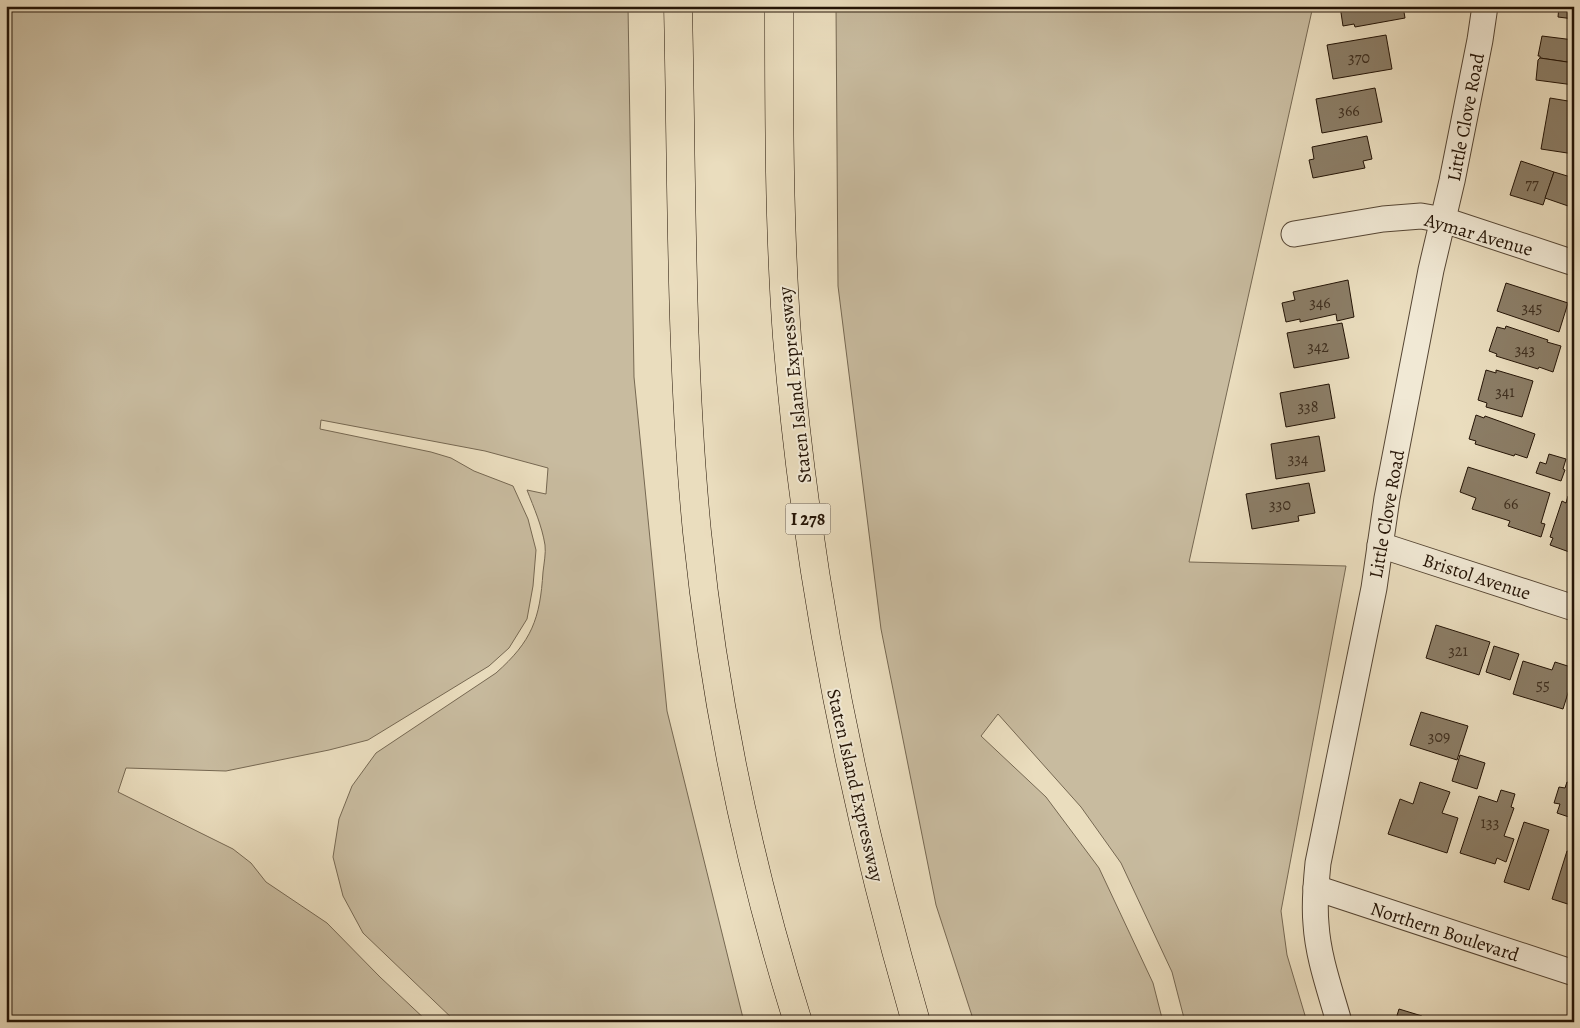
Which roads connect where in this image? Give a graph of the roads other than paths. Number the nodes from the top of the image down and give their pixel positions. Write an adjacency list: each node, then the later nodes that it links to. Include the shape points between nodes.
1 (678, 6): 11 (highway, via 686,380 703,584 719,691 746,832 770,930)
2 (779, 6): 12 (highway, Staten Island Expressway / I 278, via 779,182 784,285 807,509 843,734)
3 (1485, 6): 4 (street, Little Clove Road)
4 (1444, 220): 5 (street, Aymar Avenue, via 1404,217); 6 (street, Aymar Avenue); 7 (street, Little Clove Road, via 1431,270)
5 (1294, 234)
6 (1574, 263)
7 (1380, 545): 8 (street, Bristol Avenue); 9 (street, Little Clove Road, via 1318,863)
8 (1574, 608)
9 (1316, 888): 10 (street, Northern Boulevard); 13 (street, Little Clove Road, via 1318,944)
10 (1574, 973)
11 (798, 1022)
12 (916, 1022)
13 (1339, 1022)

